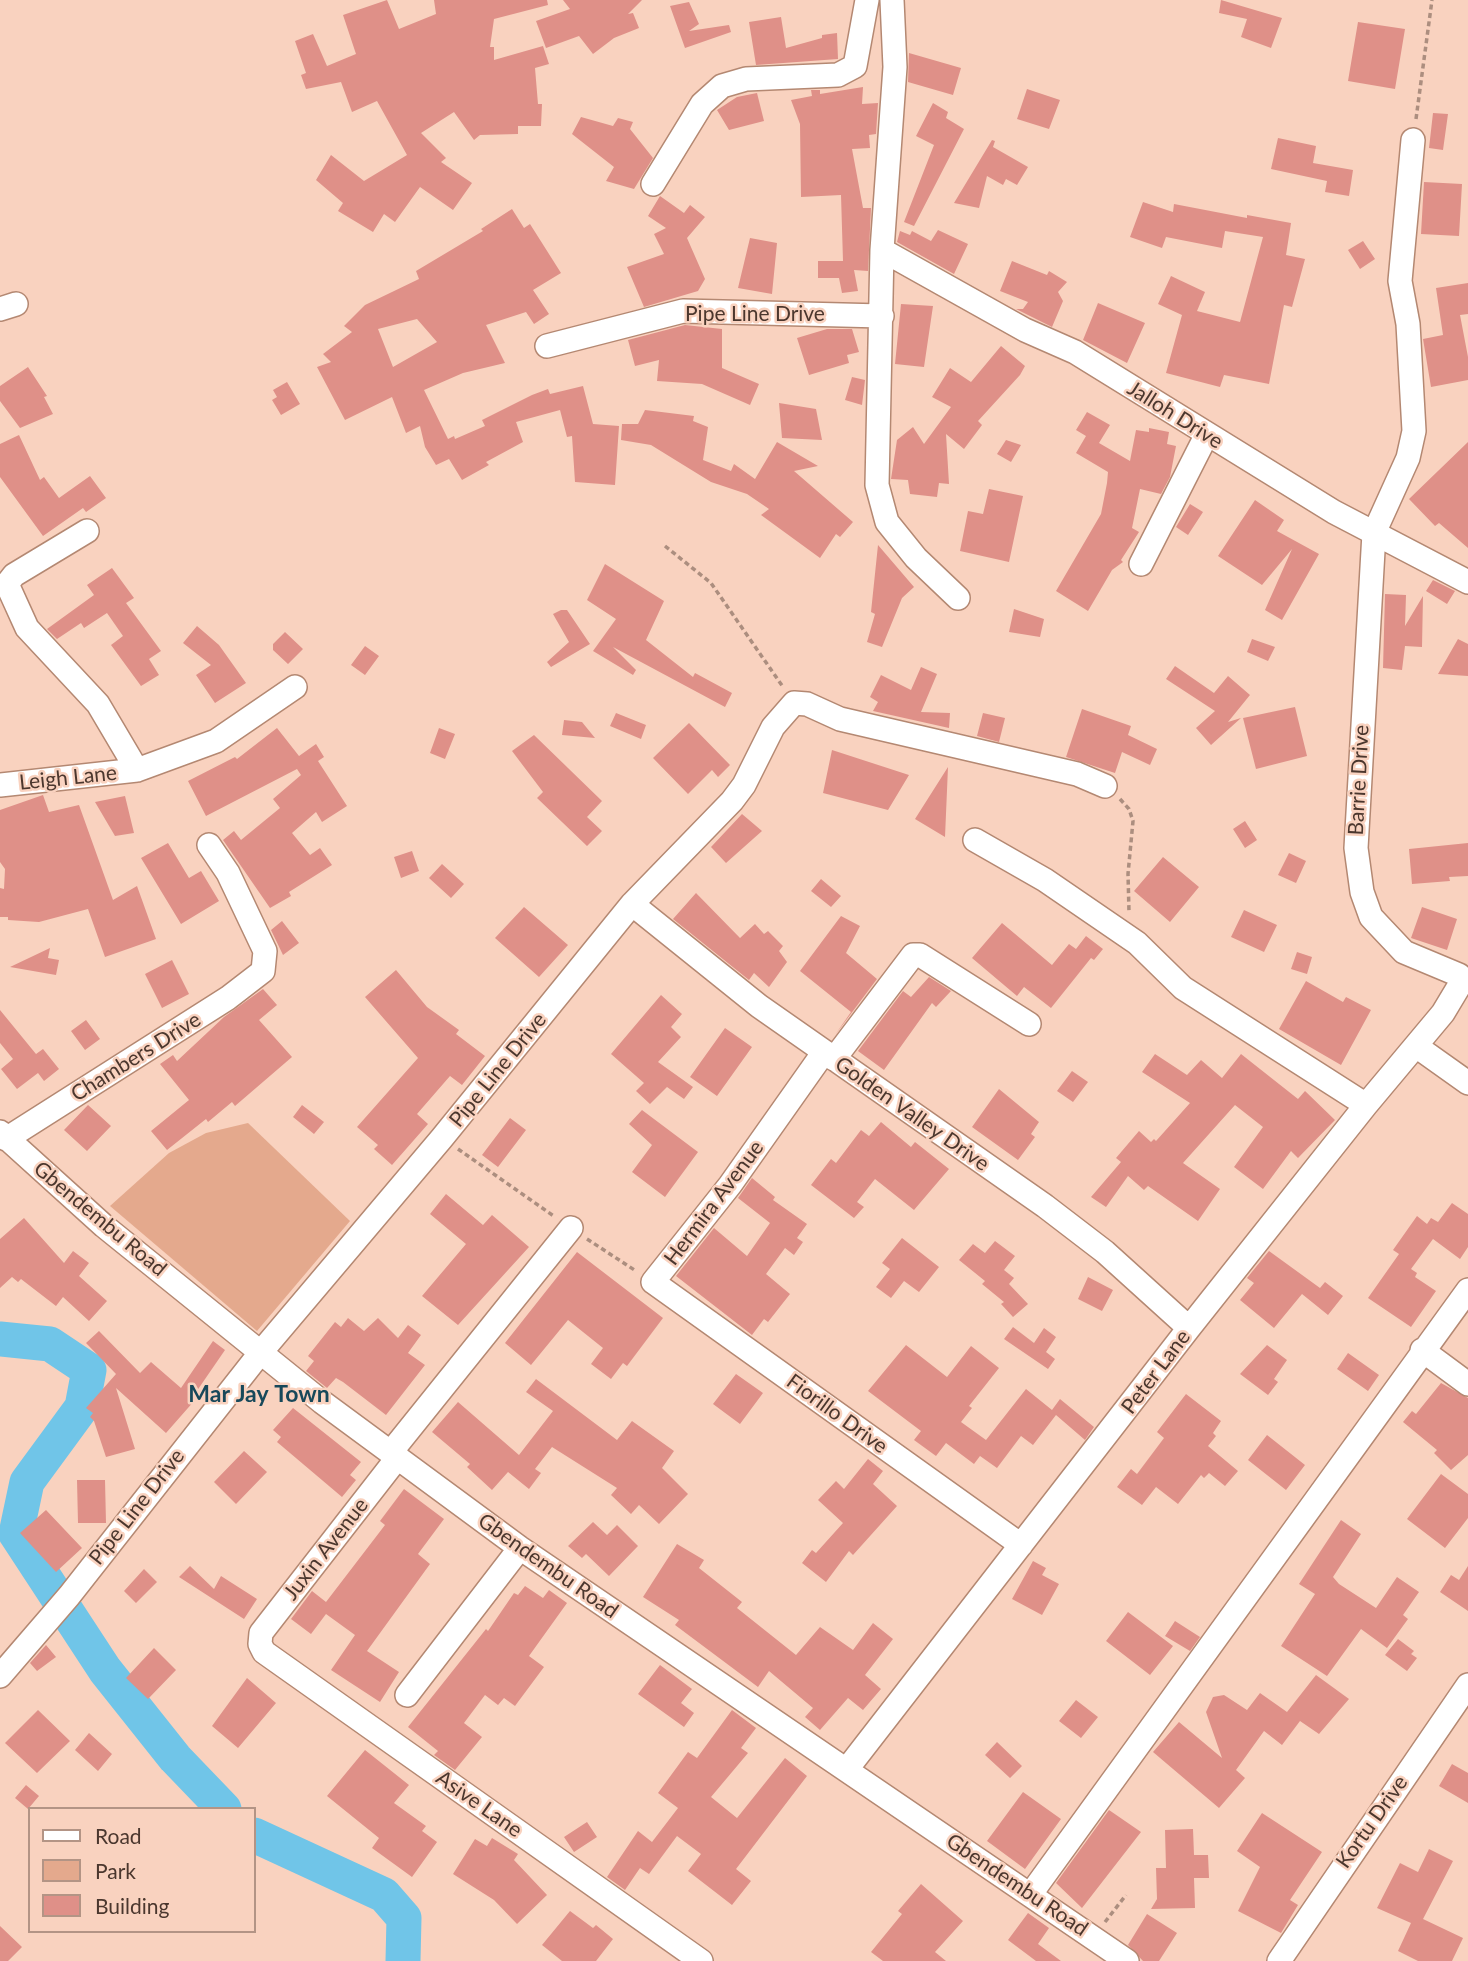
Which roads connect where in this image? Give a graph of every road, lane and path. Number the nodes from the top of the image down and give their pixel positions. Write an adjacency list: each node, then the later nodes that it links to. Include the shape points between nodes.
1 (867, 0): 5 (street, via 855,66 838,75 746,79 722,86 702,104)
2 (892, 0): 6 (street, via 895,67)
3 (1432, 0): 4 (path)
4 (1413, 140): 11 (street, via 1400,281 1408,324 1414,431 1408,458)
5 (653, 184)
6 (882, 250): 7 (street); 9 (street, Jalloh Drive, via 1025,330 1075,352)
7 (882, 316): 8 (street, Pipe Line Drive, via 683,311); 15 (street, via 877,485 887,522)
8 (547, 346)
9 (1206, 436): 11 (street, Jalloh Drive); 13 (street)
10 (87, 531): 18 (street, via 14,575 7,584 27,628 98,704)
11 (1374, 533): 14 (street, Jalloh Drive); 25 (street, Barrie Drive, via 1356,848 1362,892 1371,918 1404,952)
12 (665, 546): 17 (path, via 711,583)
13 (1140, 564)
14 (1468, 582)
15 (958, 598)
16 (295, 687): 18 (street, Leigh Lane, via 216,741)
17 (794, 703): 20 (street, via 840,719 1077,774); 23 (street, Pipe Line Drive, via 773,727 732,801)
18 (137, 770): 19 (street, Leigh Lane)
19 (0, 785)
20 (1105, 786): 24 (path, via 1129,809 1133,821 1129,915)
21 (975, 840): 24 (street, via 1045,880)
22 (209, 845): 31 (street, Chambers Drive, via 228,873 265,951 263,971 229,998)
23 (632, 904): 28 (street, Golden Valley Drive, via 759,1006); 32 (street, Pipe Line Drive)
24 (1137, 943): 30 (street, via 1184,988)
25 (1459, 975): 27 (street, Peter Lane, via 1457,993)
26 (1029, 1024): 28 (street, Hermira Avenue, via 920,955 913,956)
27 (1416, 1046): 29 (street); 30 (street, Peter Lane)
28 (829, 1055): 34 (street, Hermira Avenue); 36 (street, Golden Valley Drive, via 1045,1206 1105,1252)
29 (1468, 1083)
30 (1366, 1105): 36 (street, Peter Lane)
31 (3, 1135): 38 (street, Gbendembu Road, via 104,1226)
32 (442, 1138): 33 (path, Hermira Avenue); 38 (street, Pipe Line Drive)
33 (571, 1228): 34 (path, Hermira Avenue); 40 (street)
34 (653, 1282): 41 (street, Fiorillo Drive)
35 (1468, 1290): 37 (street)
36 (1188, 1328): 41 (street, Peter Lane)
37 (1422, 1350): 39 (street); 48 (street)
38 (261, 1352): 40 (street, Gbendembu Road); 44 (street, Pipe Line Drive)
39 (1468, 1384)
40 (394, 1455): 42 (street, Gbendembu Road); 43 (street, Juxin Avenue, via 261,1633)
41 (1021, 1545): 47 (street, Peter Lane)
42 (520, 1548): 46 (street); 47 (street, Gbendembu Road)
43 (260, 1644): 51 (street, Asive Lane, via 264,1652 359,1721)
44 (0, 1676)
45 (1468, 1685): 53 (street, Kortu Drive)
46 (407, 1695)
47 (847, 1769): 48 (street, Gbendembu Road)
48 (1030, 1895): 50 (street, Gbendembu Road)
49 (1126, 1895): 50 (path)
50 (1093, 1937): 52 (street, Gbendembu Road)
51 (701, 1961)
52 (1127, 1961)
53 (1279, 1961)

